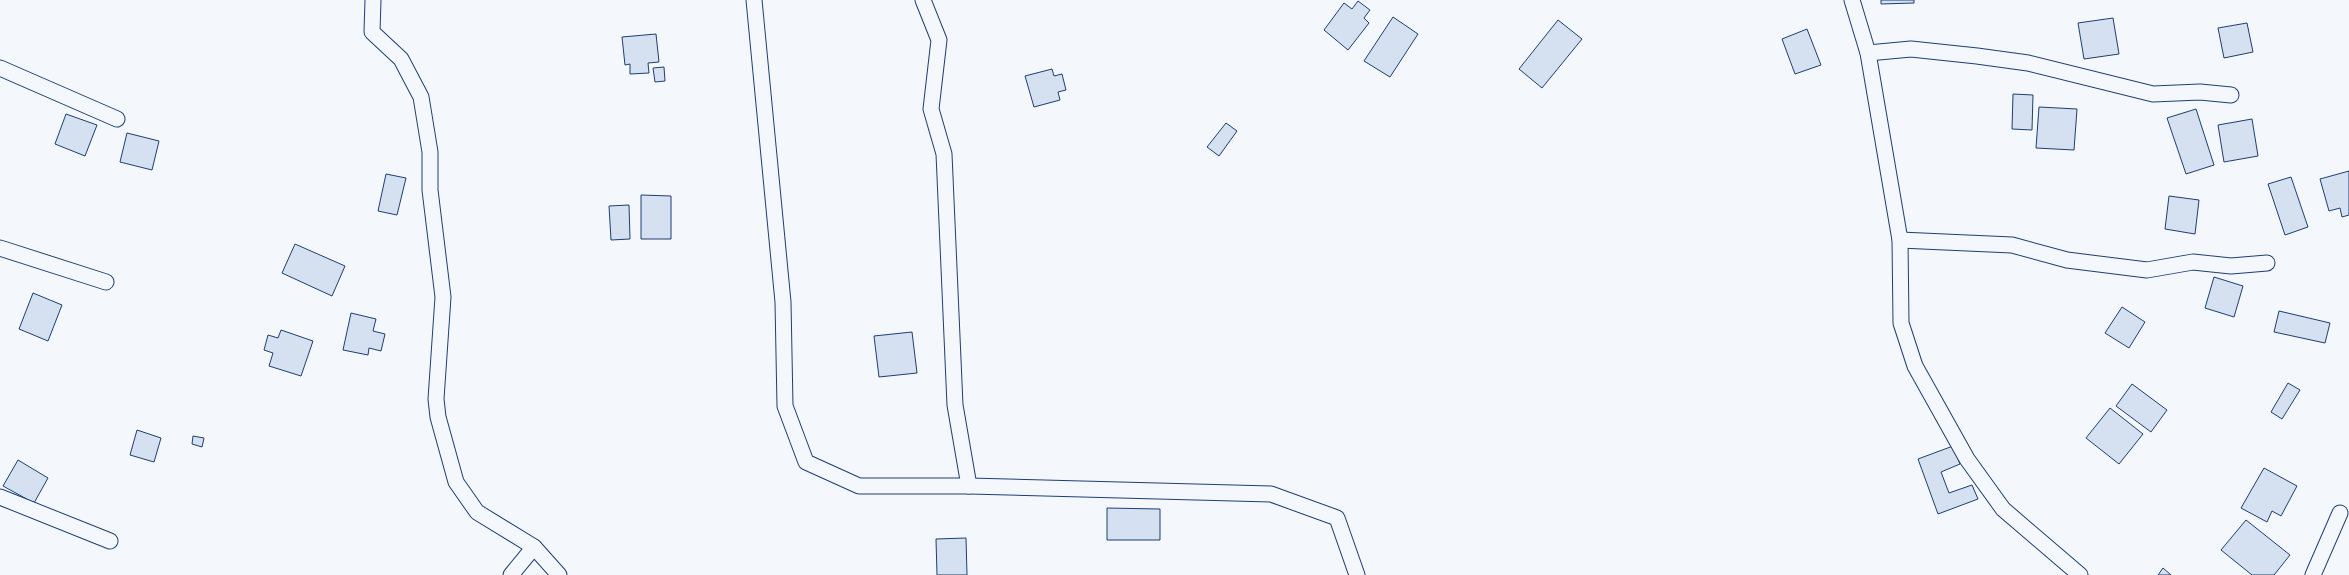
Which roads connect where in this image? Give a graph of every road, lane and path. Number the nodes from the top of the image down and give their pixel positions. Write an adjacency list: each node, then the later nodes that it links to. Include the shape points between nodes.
1 (373, 0): 17 (street, via 372,32 401,59 421,97 430,152 430,190 443,297 438,417 456,482 477,512)
2 (754, 0): 13 (street, via 783,302 785,406 806,462 859,486)
3 (923, 0): 13 (street, via 939,40 931,108 944,154 955,405)
4 (1852, 0): 5 (street)
5 (1868, 53): 7 (street, via 1911,49 1977,56 2028,63 2153,94 2200,92); 9 (street)
6 (0, 68): 8 (street)
7 (2231, 95)
8 (117, 119)
9 (1900, 240): 11 (street, via 2012,245 2067,260 2147,270 2194,262 2231,266); 21 (street, via 1901,323 1915,366 1967,459 2003,509)
10 (0, 248): 12 (street)
11 (2267, 263)
12 (106, 282)
13 (968, 486): 20 (street, via 1272,494 1337,518)
14 (0, 498): 16 (street)
15 (2340, 513): 22 (street)
16 (110, 541)
17 (534, 546): 18 (street); 19 (street)
18 (511, 575)
19 (559, 575)
20 (1357, 575)
21 (2080, 575)
22 (2313, 575)

